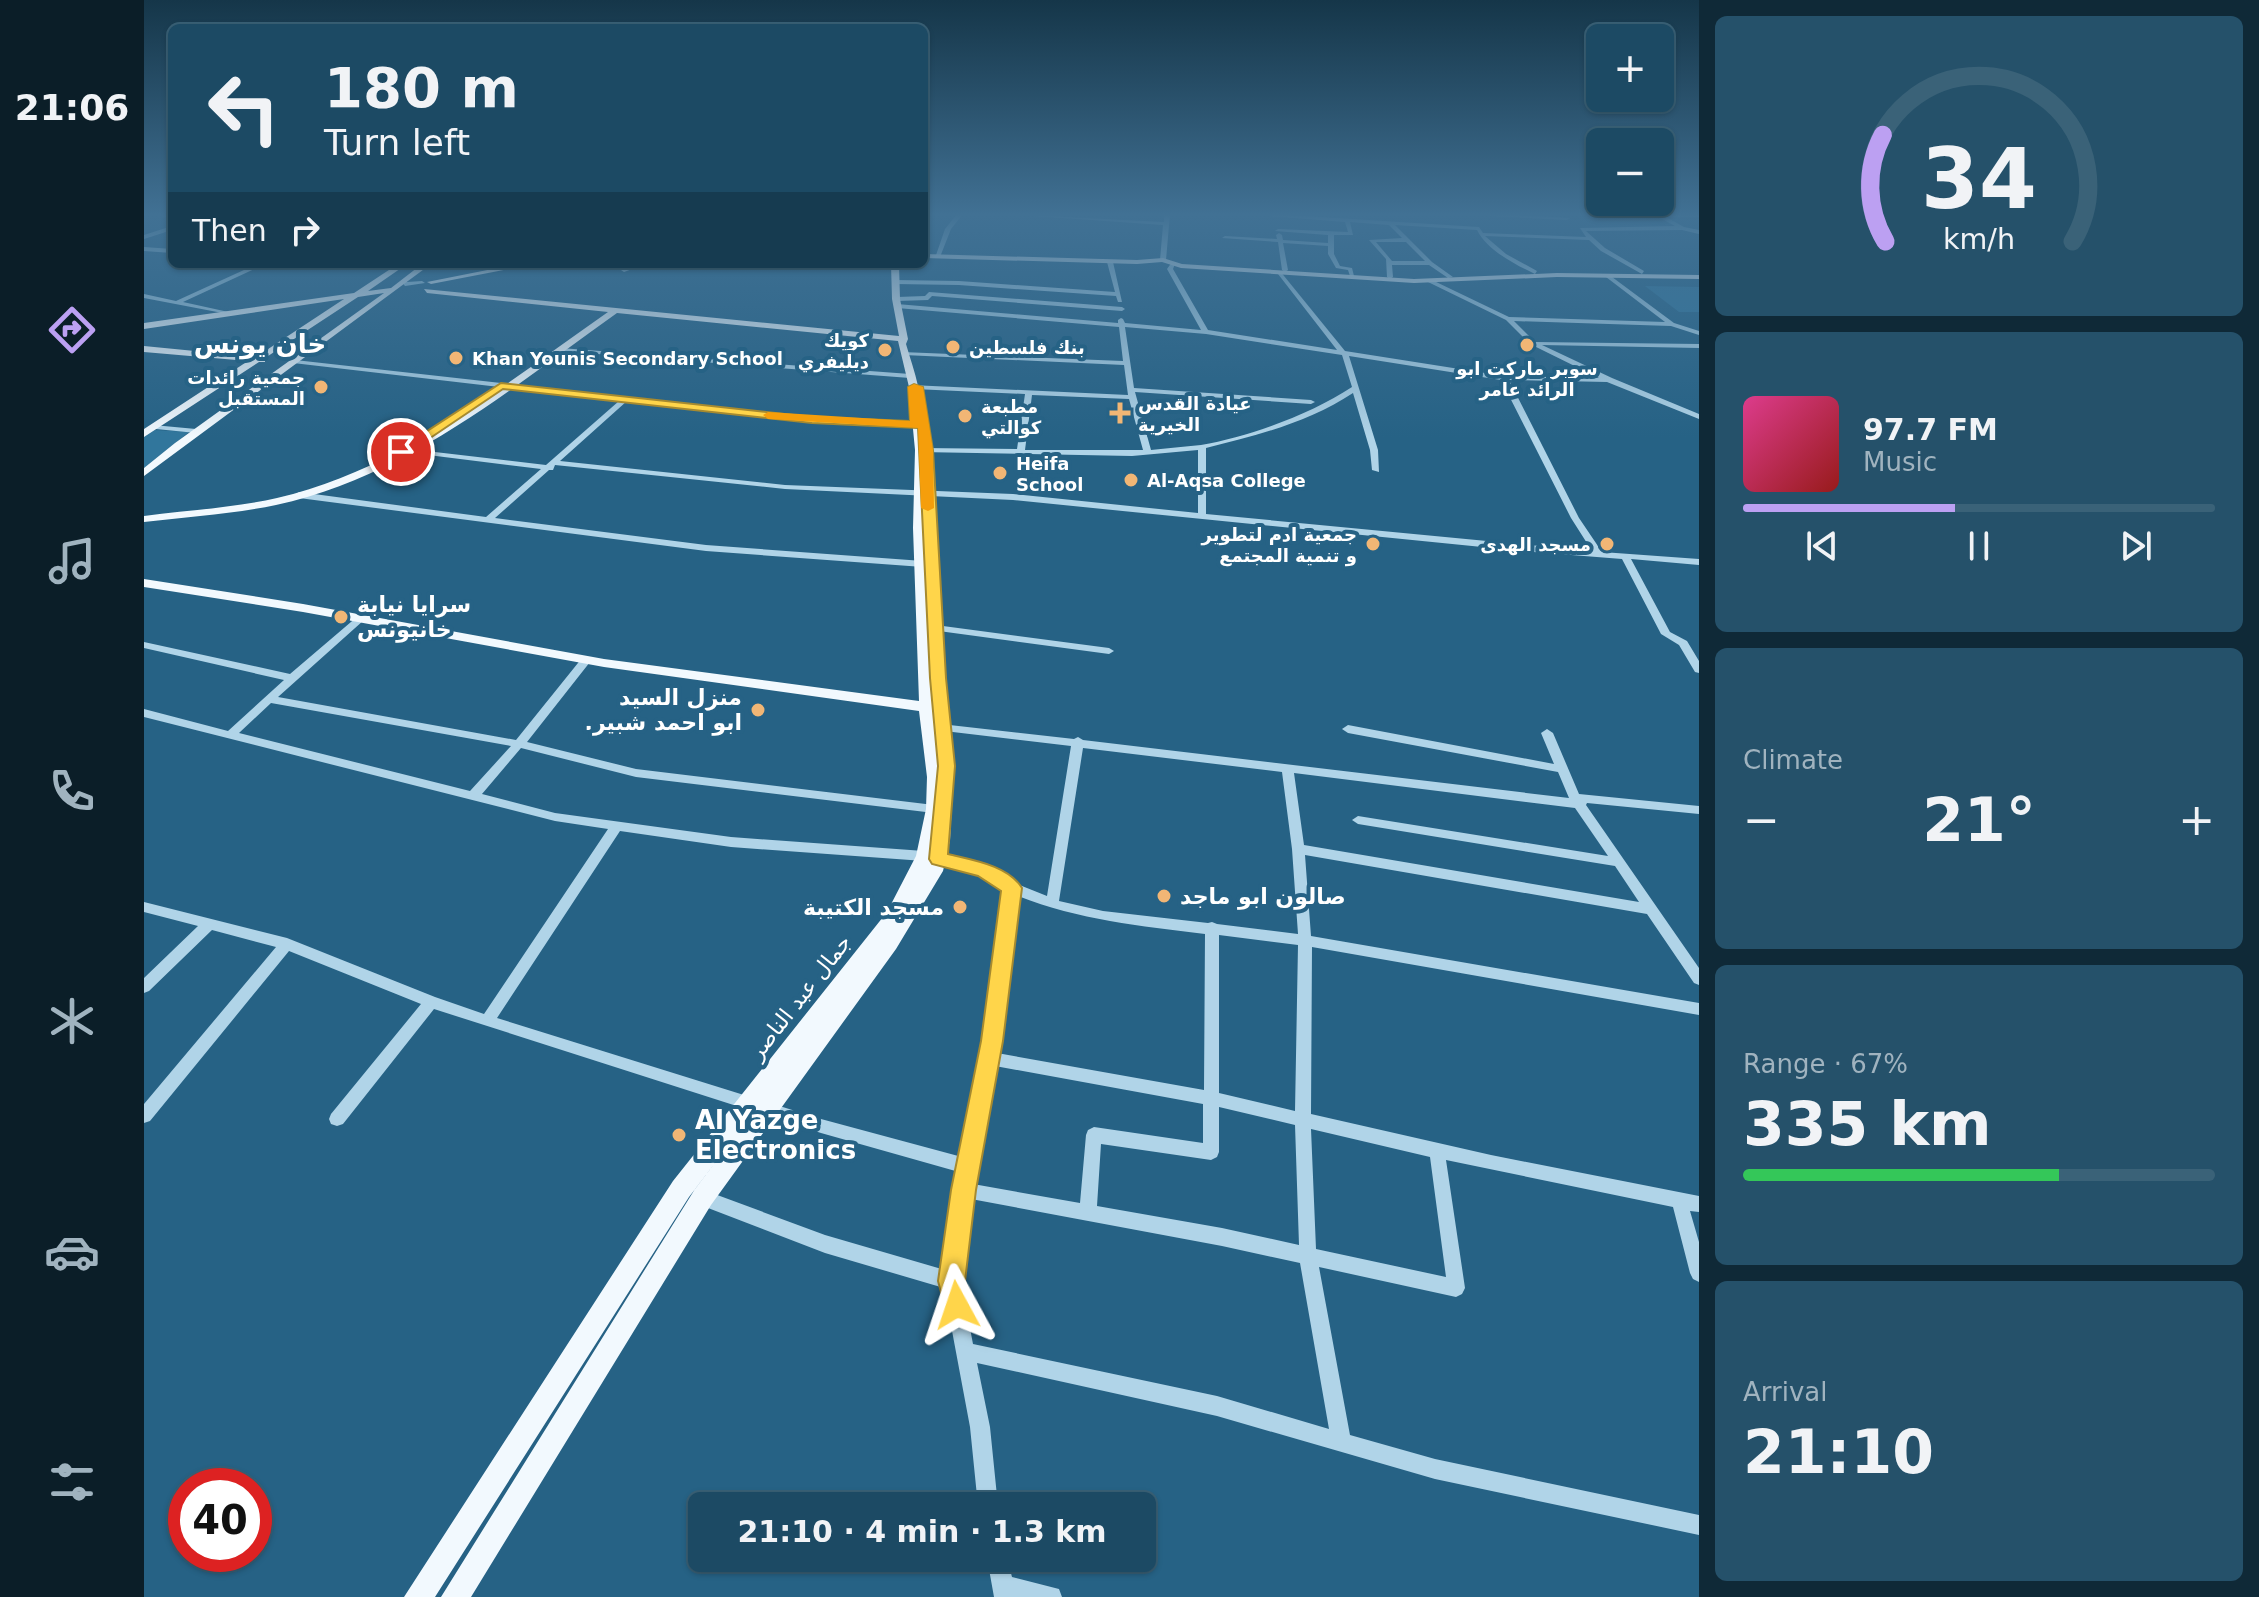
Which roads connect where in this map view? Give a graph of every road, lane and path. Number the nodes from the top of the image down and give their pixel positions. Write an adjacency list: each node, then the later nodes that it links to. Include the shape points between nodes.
1 (208, 289): 18 (street)
2 (366, 289): 17 (main road)
3 (394, 289): 14 (main road)
4 (409, 289): 14 (main road)
5 (444, 289): 21 (main road)
6 (454, 289): 21 (main road)
7 (895, 289): 19 (main road, جمال عبد الناصر)
8 (1039, 289): 15 (street)
9 (1117, 289): 15 (street)
10 (1181, 289): 28 (street)
11 (1294, 289): 36 (street)
12 (1445, 289): 24 (street)
13 (1625, 289): 25 (street)
14 (389, 292): 17 (main road); 37 (main road)
15 (1118, 294): 20 (street)
16 (144, 297): 18 (street); 23 (street, via 184,310)
17 (352, 298): 22 (main road); 27 (main road); 35 (main road)
18 (178, 302): 22 (street)
19 (896, 303): 20 (street, via 929,294); 26 (street); 30 (main road, جمال عبد الناصر)
20 (1122, 309): 26 (street)
21 (612, 310): 30 (main road); 30 (main road, via 891,330); 34 (main road); 44 (main road)
22 (231, 314): 23 (main road)
23 (192, 319): 27 (main road)
24 (1508, 319): 25 (street); 31 (street)
25 (1672, 324): 29 (street)
26 (1121, 325): 28 (street); 39 (street)
27 (144, 329)
28 (1206, 332): 36 (street)
29 (1699, 333)
30 (905, 342): 39 (street); 42 (main road, جمال عبد الناصر)
31 (1532, 343): 32 (street); 41 (street)
32 (1699, 346)
33 (144, 349): 38 (main road)
34 (560, 350): 42 (street); 44 (main road)
35 (270, 354): 37 (main road); 38 (main road)
36 (1344, 354): 40 (street); 43 (street)
37 (299, 359): 38 (main road); 44 (street); 54 (main road)
38 (260, 360): 53 (main road)
39 (1128, 363): 46 (street)
40 (1504, 378): 41 (street); 69 (street)
41 (1609, 380): 51 (street)
42 (914, 383): 45 (street); 52 (main road, جمال عبد الناصر); 57 (main road, جمال عبد الناصر)
43 (1352, 385): 47 (street); 49 (street); 50 (street)
44 (504, 386): 48 (street); 58 (main road); 66 (main road, via 401,452 339,479 248,502)
45 (1029, 392): 46 (street); 59 (street)
46 (1132, 394): 50 (street); 60 (street)
47 (1339, 399): 49 (street); 56 (street, via 1266,431)
48 (624, 400): 52 (street); 61 (street)
49 (1359, 401): 62 (street)
50 (1311, 402): 60 (street, via 1257,427)
51 (1699, 417)
52 (916, 425): 57 (main road, جمال عبد الناصر)
53 (156, 427): 54 (street); 55 (main road)
54 (196, 431): 63 (main road)
55 (144, 434)
56 (1202, 447): 60 (street); 67 (street)
57 (923, 450): 59 (street); 64 (main road, جمال عبد الناصر)
58 (412, 451): 61 (street); 65 (main road)
59 (1021, 452): 60 (street)
60 (1148, 453)
61 (552, 466): 64 (street, via 785,487); 68 (street)
62 (1376, 470)
63 (144, 473)
64 (924, 491): 67 (street); 72 (main road, جمال عبد الناصر); 75 (main road, جمال عبد الناصر)
65 (299, 495): 66 (main road, via 228,510); 68 (street)
66 (146, 515)
67 (1202, 516): 69 (street)
68 (488, 520): 72 (street, via 706,548)
69 (1598, 553): 70 (street)
70 (1625, 556): 71 (street); 79 (street, via 1666,634 1683,643)
71 (1699, 562)
72 (923, 564): 75 (main road, جمال عبد الناصر)
73 (144, 583): 74 (main road)
74 (361, 618): 78 (main road); 80 (street)
75 (931, 627): 77 (street); 83 (main road, جمال عبد الناصر)
76 (144, 645): 80 (street)
77 (1109, 651)
78 (586, 660): 83 (main road); 88 (street)
79 (1699, 670)
80 (292, 678): 81 (street)
81 (269, 699): 86 (street); 88 (street)
82 (144, 713): 86 (street)
83 (933, 719): 87 (street); 93 (main road, جمال عبد الناصر); 98 (main road, جمال عبد الناصر, via 946,766)
84 (1348, 729): 90 (street)
85 (1547, 733): 90 (street)
86 (231, 734): 91 (street)
87 (1078, 741): 89 (street); 101 (street)
88 (519, 744): 91 (street); 93 (street, via 636,773)
89 (1287, 768): 92 (street); 97 (street)
90 (1562, 769): 92 (street)
91 (474, 795): 96 (street)
92 (1578, 801): 94 (street); 99 (street)
93 (934, 809): 98 (main road, جمال عبد الناصر)
94 (1699, 810)
95 (1358, 820): 99 (street)
96 (616, 827): 98 (street, via 731,842); 112 (street)
97 (1298, 849): 102 (street); 106 (street)
98 (931, 857): 100 (street, via 984,871); 115 (main road, جمال عبد الناصر, via 894,917); 116 (main road, جمال عبد الناصر, via 917,904)
99 (1617, 862): 102 (street)
100 (1012, 888): 101 (street); 113 (street)
101 (1052, 904): 105 (street, via 1103,916)
102 (1651, 909): 108 (street)
103 (146, 910): 104 (street)
104 (209, 924): 107 (street); 109 (street)
105 (1212, 927): 106 (street); 114 (street)
106 (1305, 940): 111 (street); 118 (street)
107 (287, 944): 110 (street); 117 (street)
108 (1699, 979)
109 (144, 987)
110 (431, 1002): 112 (street); 119 (street)
111 (1699, 1009)
112 (487, 1021): 115 (street)
113 (989, 1058): 114 (street); 121 (street)
114 (1209, 1098): 118 (street); 127 (street, via 1211,1152 1094,1135)
115 (747, 1103): 116 (street); 122 (main road, جمال عبد الناصر)
116 (768, 1109): 121 (street); 124 (main road, جمال عبد الناصر)
117 (144, 1116)
118 (1303, 1118): 120 (street); 128 (street)
119 (337, 1119)
120 (1437, 1151): 125 (street); 128 (street, via 1456,1288)
121 (968, 1167): 123 (street)
122 (681, 1189): 124 (street); 137 (main road, جمال عبد الناصر)
123 (964, 1190): 127 (street); 130 (street)
124 (703, 1197): 130 (street, via 825,1244); 138 (main road, جمال عبد الناصر)
125 (1679, 1200): 126 (street); 129 (street)
126 (1699, 1204)
127 (1088, 1213): 128 (street)
128 (1308, 1256): 132 (street)
129 (1698, 1266)
130 (952, 1281): 131 (street)
131 (968, 1352): 132 (street, via 1217,1406); 133 (street)
132 (1341, 1441): 134 (street, via 1435,1469)
133 (987, 1492)
134 (1699, 1525)
135 (1000, 1572): 136 (street)
136 (1004, 1592): 139 (street)
137 (418, 1597)
138 (455, 1597)
139 (1051, 1597)

